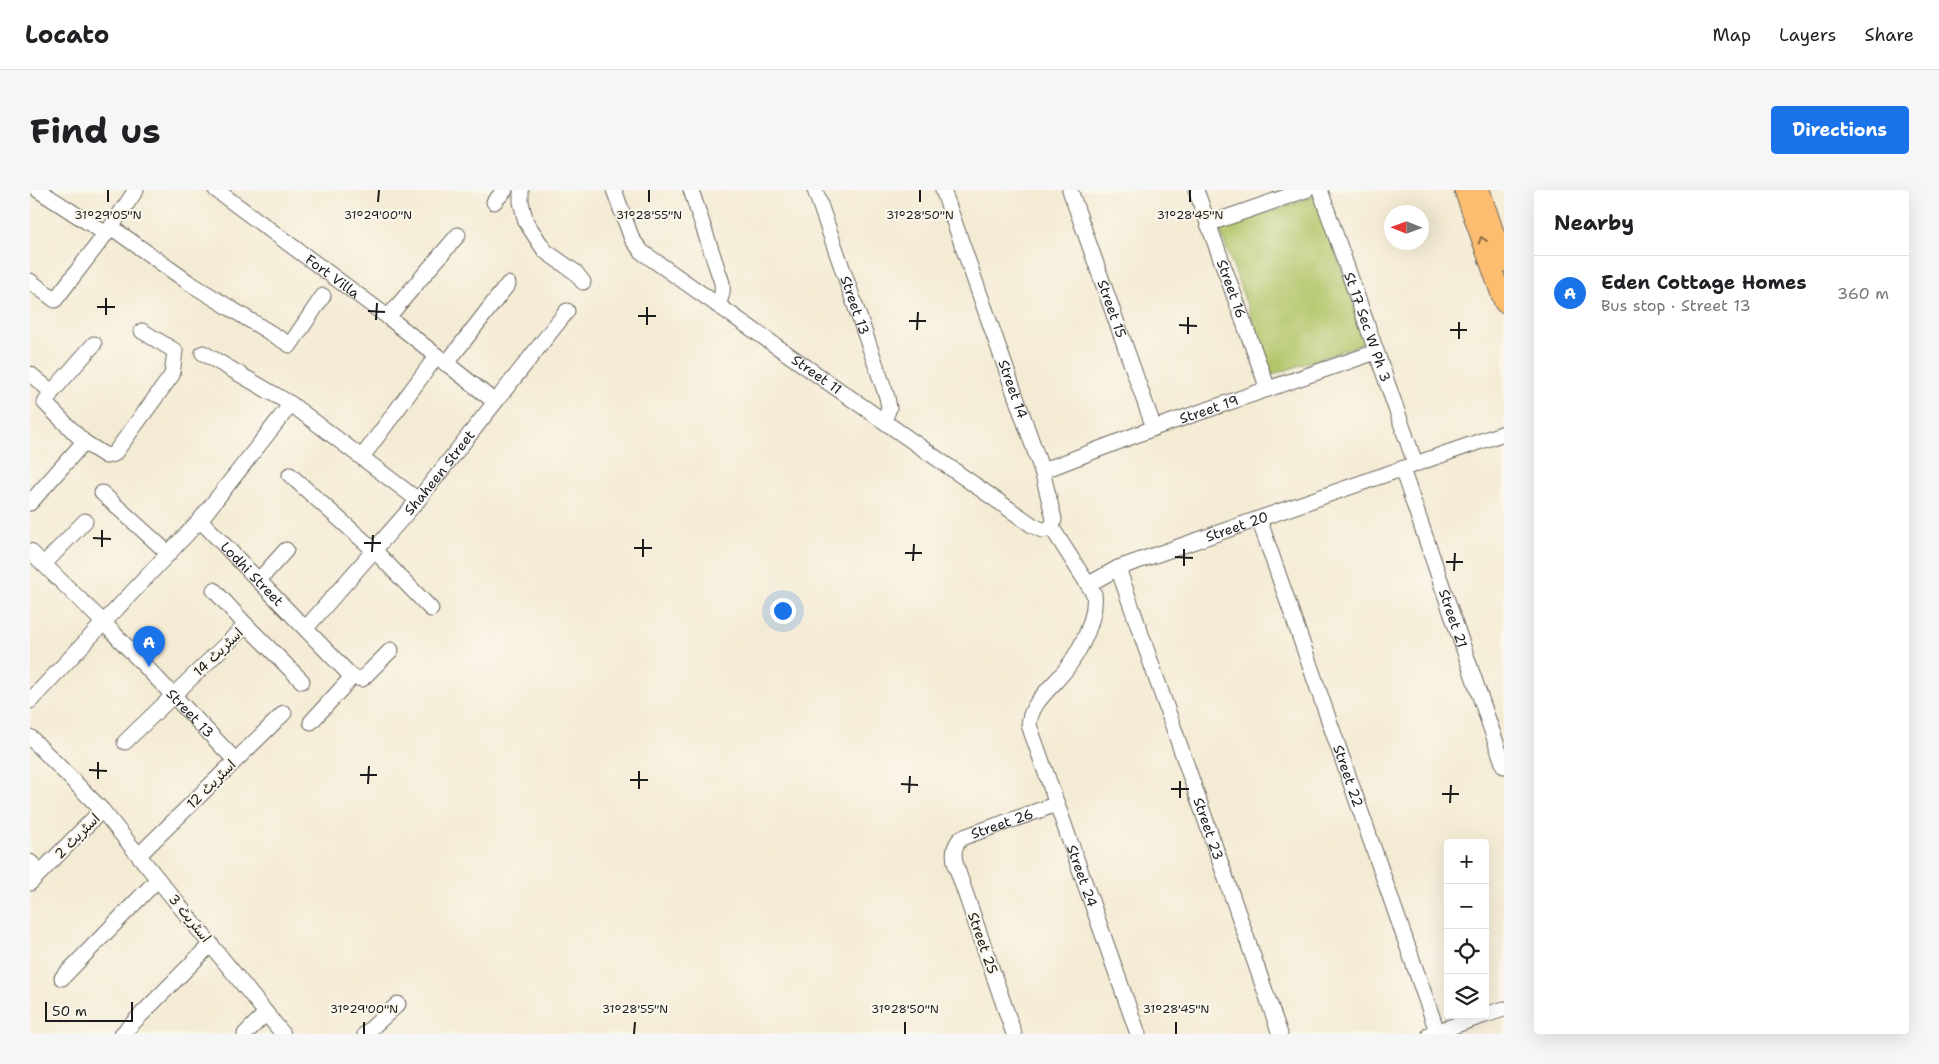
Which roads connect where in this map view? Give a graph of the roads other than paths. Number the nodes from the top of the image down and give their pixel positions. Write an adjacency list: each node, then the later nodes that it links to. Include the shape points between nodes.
1 (38, 190): 18 (street)
2 (136, 190): 18 (street)
3 (216, 190): 28 (street, Fort Villa)
4 (505, 190): 16 (street)
5 (521, 190): 22 (street, via 526,222 545,251 575,272)
6 (614, 190): 26 (street, Street 11, via 636,246)
7 (691, 190): 26 (street, via 722,283 722,298)
8 (814, 190): 39 (street, Street 13, via 887,397 889,408)
9 (943, 190): 45 (street, Street 14)
10 (1070, 190): 40 (street, Street 15)
11 (1196, 190): 17 (street, Street 16)
12 (1306, 190): 17 (street)
13 (1320, 190): 31 (street, St 17 Sec W Ph 3)
14 (1464, 190): 25 (main road, one-way to 14)
15 (1480, 190): 20 (main road)
16 (494, 202)
17 (1208, 224): 35 (street, Street 16)
18 (108, 230): 21 (street, via 55,300); 24 (street, via 290,345)
19 (458, 235): 28 (street)
20 (1504, 262)
21 (30, 281)
22 (583, 282)
23 (508, 284): 33 (street)
24 (323, 296)
25 (1504, 303)
26 (717, 305): 39 (street, Street 11)
27 (567, 311): 37 (street, Shaheen Street)
28 (388, 317): 33 (street, Fort Villa)
29 (142, 331): 42 (street, via 175,351 172,375 114,454 106,456)
30 (94, 344): 36 (street)
31 (1376, 352): 35 (street, Street 19); 44 (street, St 17 Sec W Ph 3)
32 (203, 353): 38 (street)
33 (441, 360): 37 (street, Fort Villa); 43 (street)
34 (30, 374): 36 (street)
35 (1268, 388): 40 (street, Street 19)
36 (52, 392): 42 (street, via 45,403)
37 (495, 402): 48 (street, Shaheen Street)
38 (291, 404): 43 (street); 51 (street)
39 (884, 421): 53 (street, Street 11, via 1032,525 1042,530)
40 (1154, 428): 45 (street, Street 19)
41 (1504, 433): 44 (street, Street 20)
42 (84, 442): 49 (street)
43 (362, 457): 48 (street)
44 (1408, 466): 50 (street, Street 20); 77 (street, Street 21)
45 (1042, 471): 53 (street, Street 14, via 1054,519)
46 (290, 475): 56 (street)
47 (102, 493): 57 (street)
48 (418, 500): 56 (street, Shaheen Street)
49 (30, 503)
50 (1259, 519): 59 (street, Street 20); 92 (street, Street 22)
51 (200, 520): 57 (street); 60 (street, Lodhi Street)
52 (85, 521): 58 (street)
53 (1052, 528): 61 (street, Street 14)
54 (286, 550): 60 (street)
55 (30, 551): 58 (street, Street 13)
56 (375, 551): 63 (street); 66 (street, Shaheen Street)
57 (169, 554): 64 (street)
58 (44, 564): 64 (street, Street 13)
59 (1118, 568): 61 (street, Street 20); 98 (street, Street 23)
60 (259, 580): 66 (street, Lodhi Street)
61 (1089, 584): 78 (street, Street 24, via 1095,602 1082,642 1068,668 1029,718)
62 (214, 590): 65 (street)
63 (431, 609)
64 (103, 622): 70 (street, Street 13); 71 (street)
65 (246, 625): 69 (street); 70 (street, اسٹریٹ 14)
66 (306, 628): 68 (street, Lodhi Street)
67 (391, 650): 68 (street, via 362,679)
68 (352, 677): 73 (street)
69 (302, 681)
70 (173, 695): 75 (street, اسٹریٹ 14); 76 (street, Street 13)
71 (30, 702)
72 (284, 713): 76 (street, اسٹریٹ 12)
73 (311, 722)
74 (30, 737): 79 (street, اسٹریٹ 3)
75 (125, 742)
76 (235, 760): 81 (street, اسٹریٹ 12)
77 (1504, 766)
78 (1057, 804): 80 (street, Street 26, via 961,838); 97 (street, Street 24)
79 (99, 807): 81 (street, اسٹریٹ 3); 82 (street, اسٹریٹ 2)
80 (954, 851): 96 (street, Street 25, via 956,866)
81 (139, 855): 83 (street, اسٹریٹ 3)
82 (34, 872)
83 (158, 879): 84 (street, اسٹریٹ 3); 85 (street)
84 (211, 944): 88 (street, اسٹریٹ 3); 93 (street)
85 (62, 978)
86 (398, 1004): 91 (street)
87 (1504, 1008): 89 (street)
88 (266, 1013): 94 (street); 95 (street, اسٹریٹ 3)
89 (1489, 1014)
90 (1474, 1019): 92 (street)
91 (368, 1033)
92 (1435, 1033)
93 (122, 1034)
94 (245, 1034)
95 (283, 1034)
96 (1014, 1034)
97 (1138, 1034)
98 (1280, 1034)

